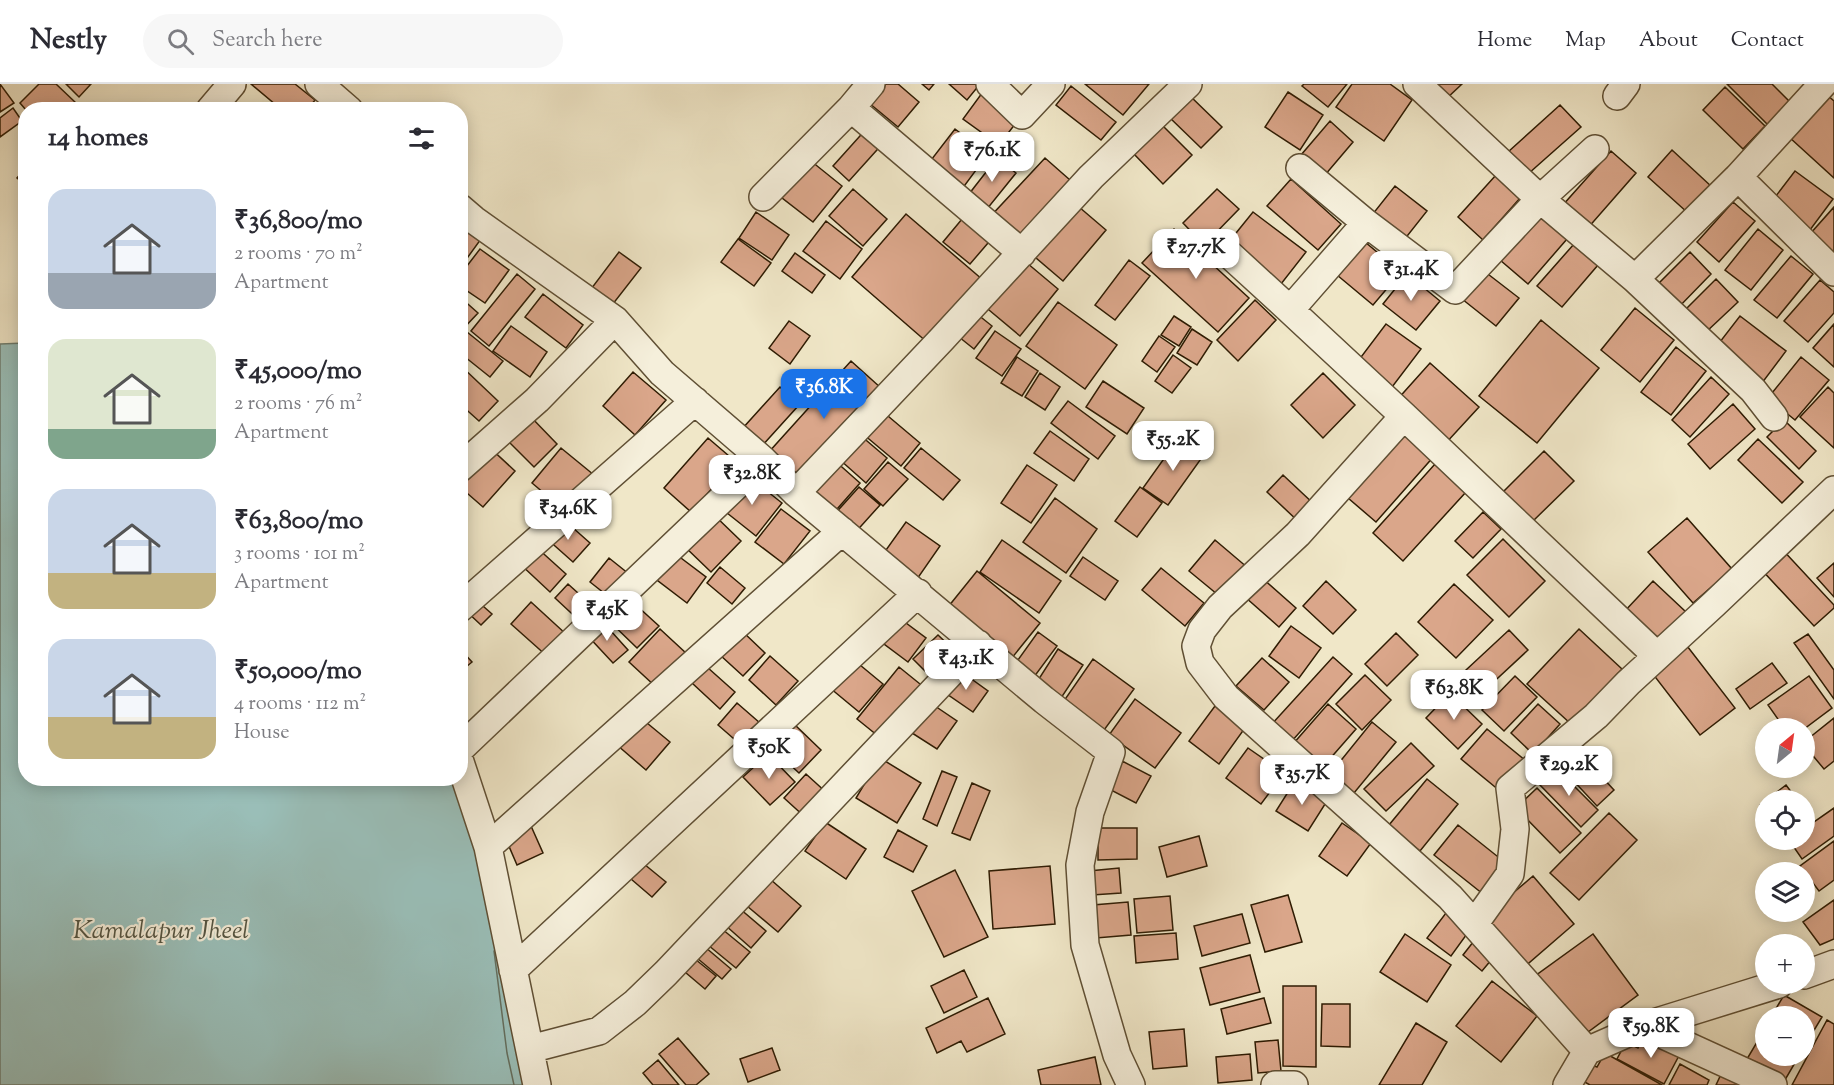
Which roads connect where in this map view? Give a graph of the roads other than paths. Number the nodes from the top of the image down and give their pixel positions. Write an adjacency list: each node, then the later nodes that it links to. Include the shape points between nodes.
1 (232, 84): 8 (street)
2 (871, 84): 9 (street)
3 (990, 84): 4 (street, via 1022,115)
4 (1051, 84)
5 (1188, 84): 17 (street, via 1091,177)
6 (1417, 84): 14 (street)
7 (1823, 84): 12 (street)
8 (217, 102)
9 (851, 108): 13 (street); 17 (street)
10 (1595, 149): 14 (street)
11 (1300, 168): 16 (street)
12 (1738, 177): 19 (street); 20 (street)
13 (762, 197)
14 (1540, 199): 16 (street, via 1455,290); 20 (street)
15 (468, 215): 22 (street)
16 (1366, 223): 21 (street)
17 (1022, 253): 29 (street)
18 (1230, 255): 21 (street)
19 (1834, 272)
20 (1635, 279): 25 (street, via 1753,390)
21 (1290, 310): 24 (street)
22 (615, 320): 23 (street, via 662,373); 27 (street, via 537,399)
23 (695, 401): 26 (street); 32 (street)
24 (1404, 416): 34 (street); 38 (street, via 1298,534 1220,607 1196,645 1200,663 1226,697 1450,897)
25 (1774, 417)
26 (763, 460): 29 (street); 35 (street)
27 (468, 461)
28 (1834, 490): 34 (street)
29 (796, 493): 30 (street)
30 (842, 531): 31 (street); 37 (street)
31 (918, 593): 33 (street); 40 (street)
32 (468, 602)
33 (978, 644): 44 (street, via 634,1003 598,1031); 47 (street, via 1111,752 1090,812 1080,865 1085,945 1117,1055)
34 (1657, 656): 38 (street, via 1596,716 1510,788 1515,829 1510,874)
35 (468, 741)
36 (468, 786): 37 (street)
37 (488, 847): 40 (street)
38 (1474, 923): 45 (street)
39 (1834, 964): 41 (street)
40 (513, 970): 44 (street)
41 (1815, 971)
42 (1755, 991): 43 (street)
43 (1644, 1026): 45 (street); 51 (street)
44 (530, 1049): 46 (street)
45 (1587, 1051): 50 (street)
46 (537, 1085)
47 (1131, 1085)
48 (1275, 1085): 49 (street)
49 (1294, 1085)
50 (1567, 1085)
51 (1773, 1085)

